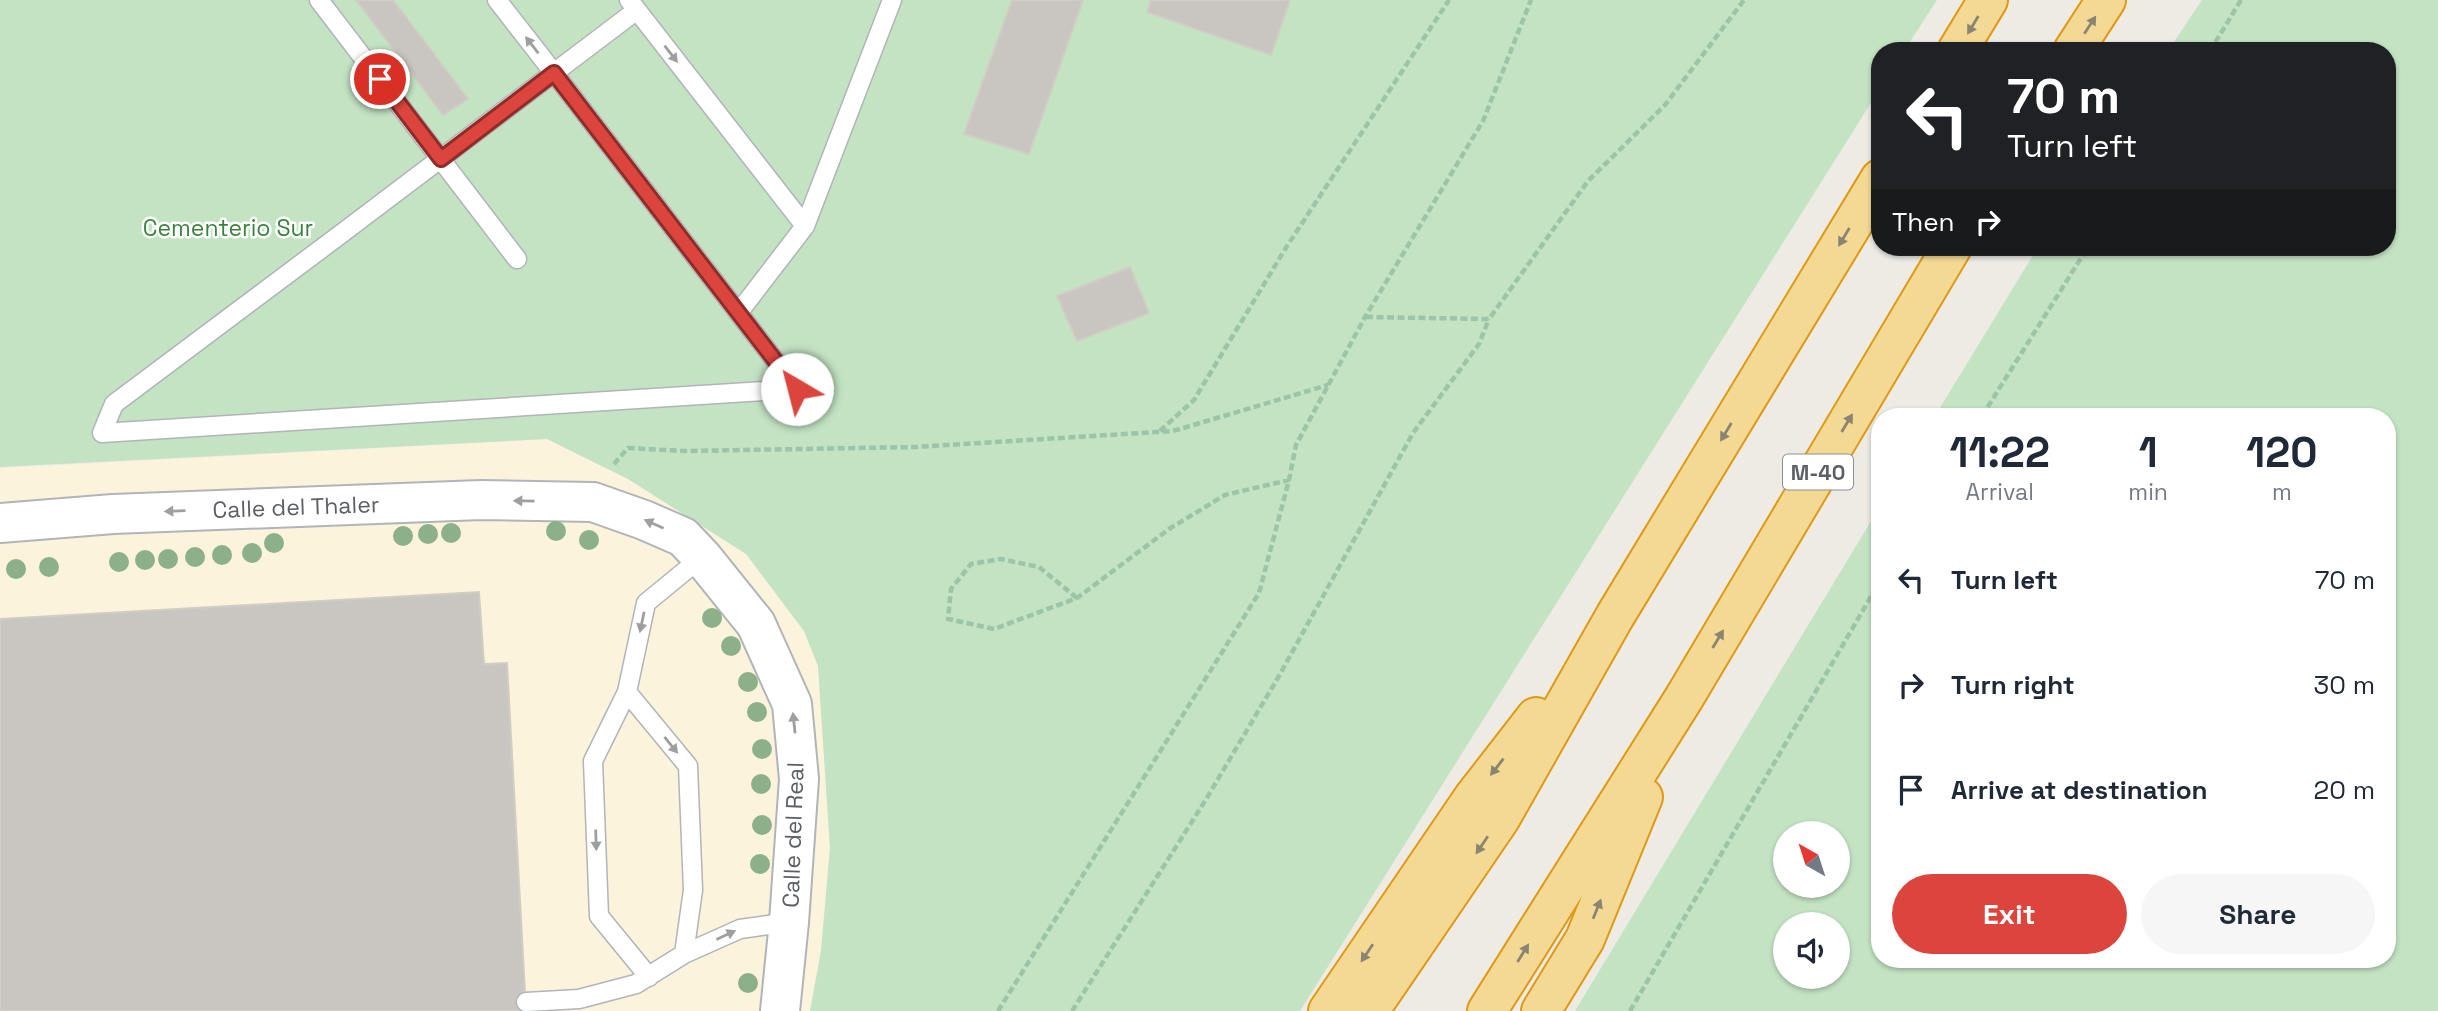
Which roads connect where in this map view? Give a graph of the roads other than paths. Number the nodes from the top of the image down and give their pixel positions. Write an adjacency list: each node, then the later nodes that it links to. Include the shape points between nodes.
1 (319, 0): 10 (lane)
2 (498, 0): 9 (lane, one-way to 2)
3 (892, 0): 12 (lane)
4 (1988, 0): 7 (highway, one-way to 7)
5 (2106, 0): 8 (highway, one-way to 5)
6 (633, 5): 9 (lane); 12 (lane, one-way to 12)
7 (1962, 42)
8 (2079, 42)
9 (554, 73): 10 (lane); 15 (lane)
10 (441, 159): 14 (lane); 15 (lane, via 114,404 102,433 797,389)
11 (1871, 194): 19 (highway, one-way to 19)
12 (805, 226): 15 (lane)
13 (1947, 256): 21 (highway, M-40, one-way to 13)
14 (517, 259)
15 (739, 312)
16 (593, 502): 17 (street, Calle del Thaler, one-way to 17, via 481,500 113,514); 18 (street, Calle del Real, one-way to 16, via 683,537)
17 (0, 523)
18 (702, 557): 20 (lane, one-way to 20, via 646,603); 22 (street, Calle del Real, one-way to 18, via 799,779 792,704 756,624)
19 (1615, 616): 29 (highway, one-way to 29, via 1473,798); 30 (highway, one-way to 30, via 1500,819)
20 (627, 692): 23 (lane, one-way to 23, via 688,766 693,890); 24 (lane, one-way to 24, via 593,761 599,916)
21 (1684, 698): 31 (highway, M-40, one-way to 21); 32 (highway, M-40, one-way to 21, via 1585,939)
22 (789, 922): 23 (lane, one-way to 22, via 740,929); 28 (street, Calle del Real)
23 (684, 954): 24 (lane)
24 (649, 977): 25 (lane)
25 (616, 990): 26 (lane, via 579,999); 27 (lane)
26 (526, 1002)
27 (598, 1011)
28 (780, 1011)
29 (1328, 1011)
30 (1369, 1011)
31 (1487, 1011)
32 (1541, 1011)

